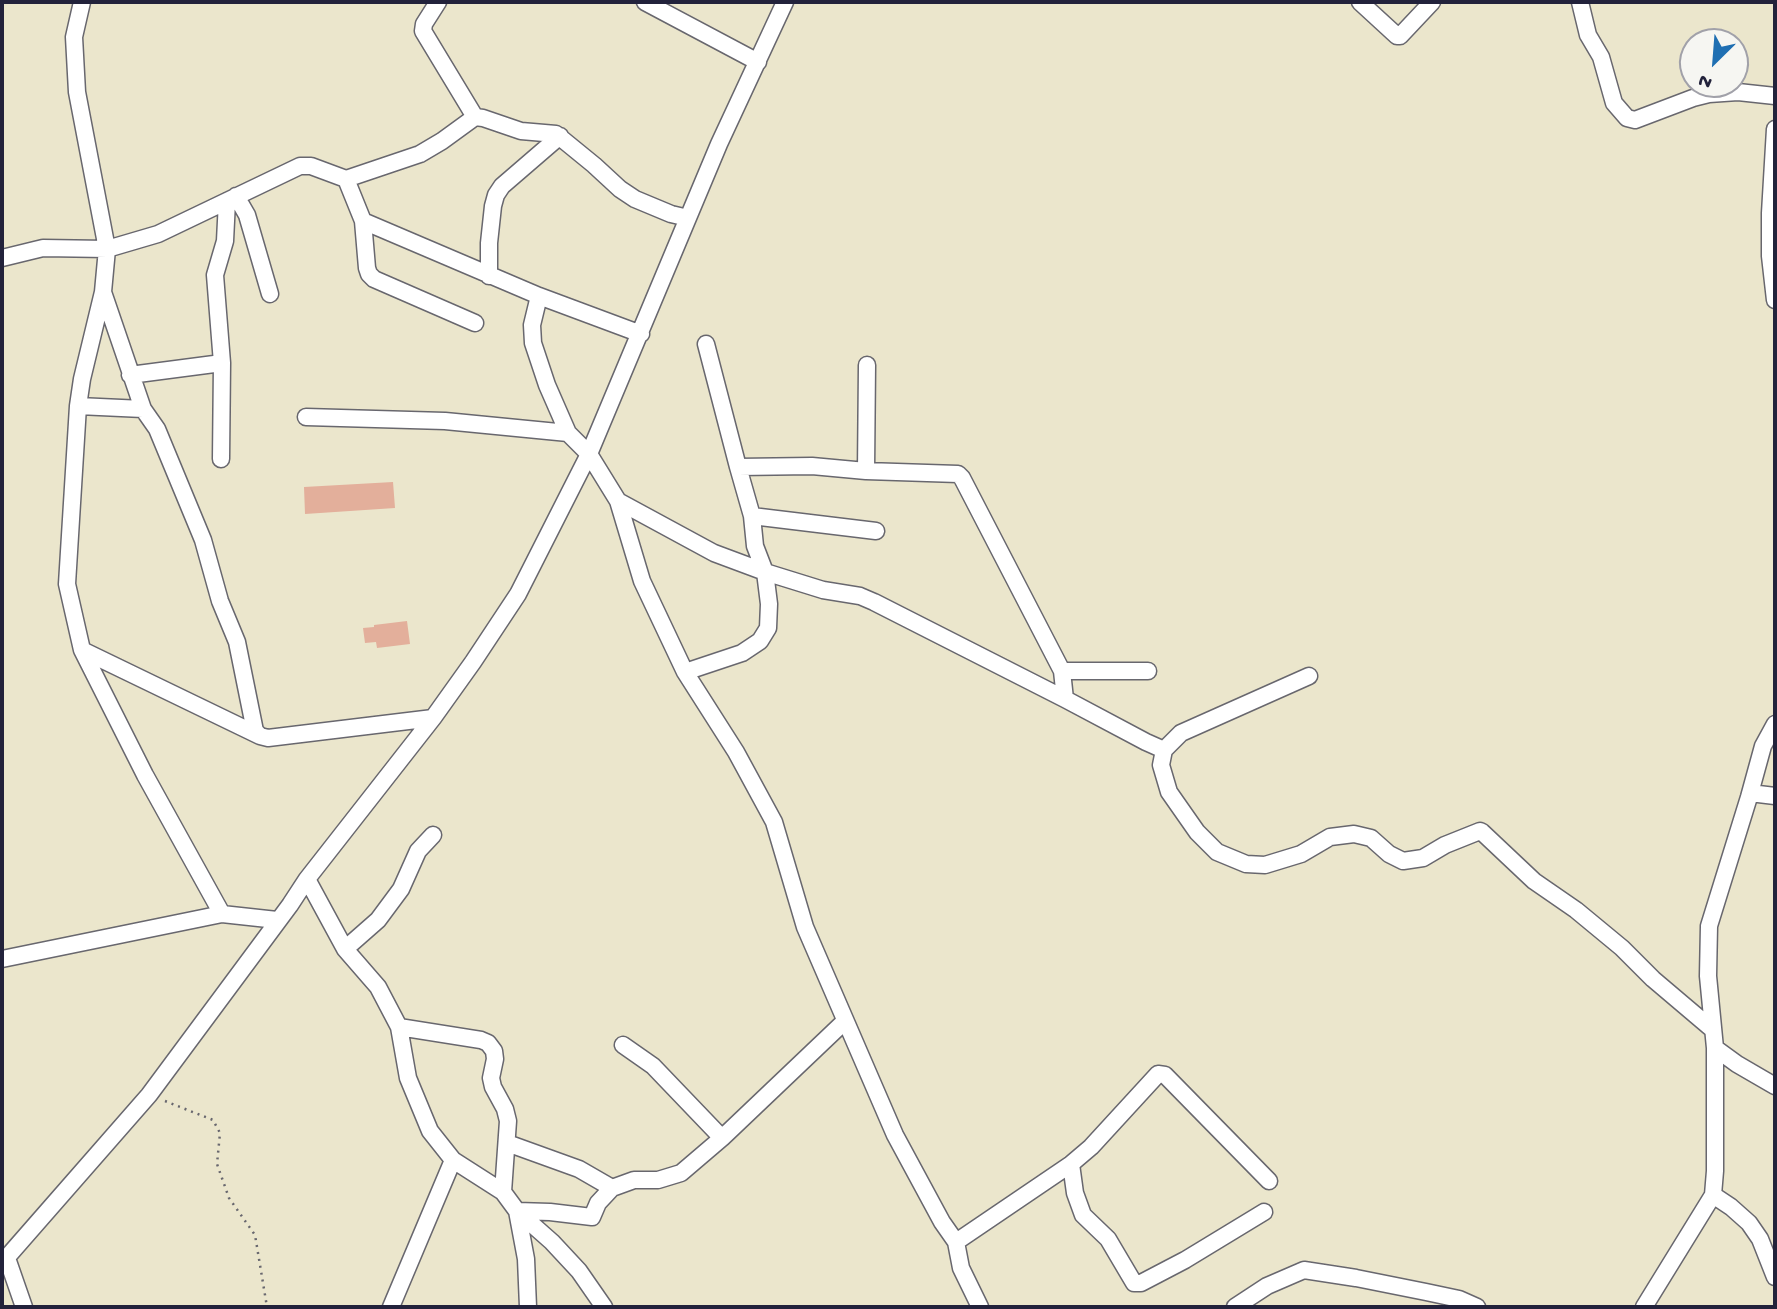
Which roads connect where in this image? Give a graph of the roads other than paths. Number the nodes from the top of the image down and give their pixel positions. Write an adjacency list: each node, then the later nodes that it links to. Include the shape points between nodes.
1 (82, 2): 17 (street, via 74,37 77,92)
2 (438, 2): 10 (street, via 422,31)
3 (645, 2): 8 (street)
4 (785, 2): 8 (street)
5 (1360, 2): 6 (street, via 1400,36)
6 (1432, 2)
7 (1580, 2): 9 (street, via 1614,103 1627,118 1635,120 1709,94)
8 (758, 62): 15 (street)
9 (1775, 96)
10 (475, 117): 12 (street, via 521,131); 13 (street, via 420,154)
11 (1775, 130): 23 (street, via 1770,256)
12 (559, 136): 15 (street, via 635,199); 19 (street, via 496,195)
13 (346, 179): 14 (street, via 300,166); 16 (street)
14 (232, 198): 17 (street, via 158,234); 21 (street, via 247,215); 27 (street, via 215,275)
15 (688, 218): 25 (street)
16 (363, 221): 19 (street); 24 (street, via 366,268 374,279)
17 (107, 249): 18 (street, via 43,248); 20 (street)
18 (3, 256)
19 (489, 276): 22 (street)
20 (103, 292): 29 (street); 30 (street)
21 (270, 294)
22 (538, 296): 25 (street); 33 (street, via 533,343)
23 (1775, 300)
24 (475, 323)
25 (640, 334): 34 (street)
26 (706, 344): 36 (street)
27 (222, 363): 29 (street); 35 (street)
28 (867, 365): 37 (street)
29 (130, 375): 31 (street)
30 (78, 406): 31 (street); 42 (street, via 67,584)
31 (143, 409): 50 (street, via 158,429 203,540 237,642)
32 (306, 417): 33 (street, via 445,421)
33 (568, 433): 34 (street)
34 (589, 454): 38 (street); 48 (street, via 518,594)
35 (221, 459)
36 (737, 467): 37 (street); 39 (street)
37 (866, 471): 43 (street, via 954,472 962,478)
38 (618, 502): 41 (street, via 714,553); 45 (street, via 642,581)
39 (752, 516): 40 (street); 41 (street, via 755,546)
40 (876, 531)
41 (765, 572): 45 (street, via 768,628 760,641 742,653); 47 (street, via 860,596)
42 (82, 650): 50 (street); 56 (street)
43 (1062, 671): 44 (street); 47 (street)
44 (1147, 671)
45 (685, 672): 60 (street, via 774,822 805,927)
46 (1309, 676): 51 (street, via 1181,733)
47 (1065, 699): 51 (street)
48 (433, 718): 50 (street); 55 (street)
49 (1775, 724): 52 (street, via 1763,746)
50 (260, 736)
51 (1164, 750): 62 (street, via 1161,765 1169,792 1197,832 1217,852 1246,864 1265,865 1301,854 1330,837 1354,834 1371,838 1403,861 1423,858 1482,832)
52 (1750, 793): 53 (street); 62 (street, via 1709,926)
53 (1775, 796)
54 (433, 835): 58 (street, via 418,851 401,888 378,920)
55 (307, 879): 57 (street); 58 (street)
56 (222, 914): 57 (street); 59 (street)
57 (277, 920): 77 (street, via 149,1095)
58 (345, 948): 61 (street, via 378,987)
59 (2, 958)
60 (845, 1021): 66 (street); 76 (street, via 895,1135)
61 (398, 1027): 67 (street, via 488,1043 495,1059 493,1087 508,1121); 68 (street, via 408,1078 430,1131)
62 (1713, 1029): 64 (street)
63 (623, 1045): 66 (street, via 653,1066)
64 (1715, 1048): 65 (street, via 1737,1064); 73 (street)
65 (1772, 1079)
66 (722, 1138): 71 (street, via 681,1173)
67 (507, 1143): 71 (street, via 579,1169); 72 (street)
68 (453, 1160): 72 (street); 80 (street)
69 (1071, 1164): 70 (street, via 1158,1074 1165,1075); 75 (street, via 1083,1215 1108,1239 1134,1283 1185,1260); 76 (street)
70 (1269, 1181)
71 (611, 1188): 74 (street, via 592,1217)
72 (503, 1192): 74 (street)
73 (1713, 1195): 78 (street, via 1749,1223); 86 (street)
74 (517, 1210): 81 (street); 82 (street, via 579,1271)
75 (1264, 1212)
76 (956, 1242): 83 (street, via 961,1268)
77 (4, 1261): 79 (street)
78 (1775, 1277)
79 (24, 1307)
80 (391, 1307)
81 (528, 1307)
82 (604, 1307)
83 (980, 1307)
84 (1235, 1307): 85 (street, via 1304,1270 1459,1299)
85 (1477, 1307)
86 (1644, 1307)

